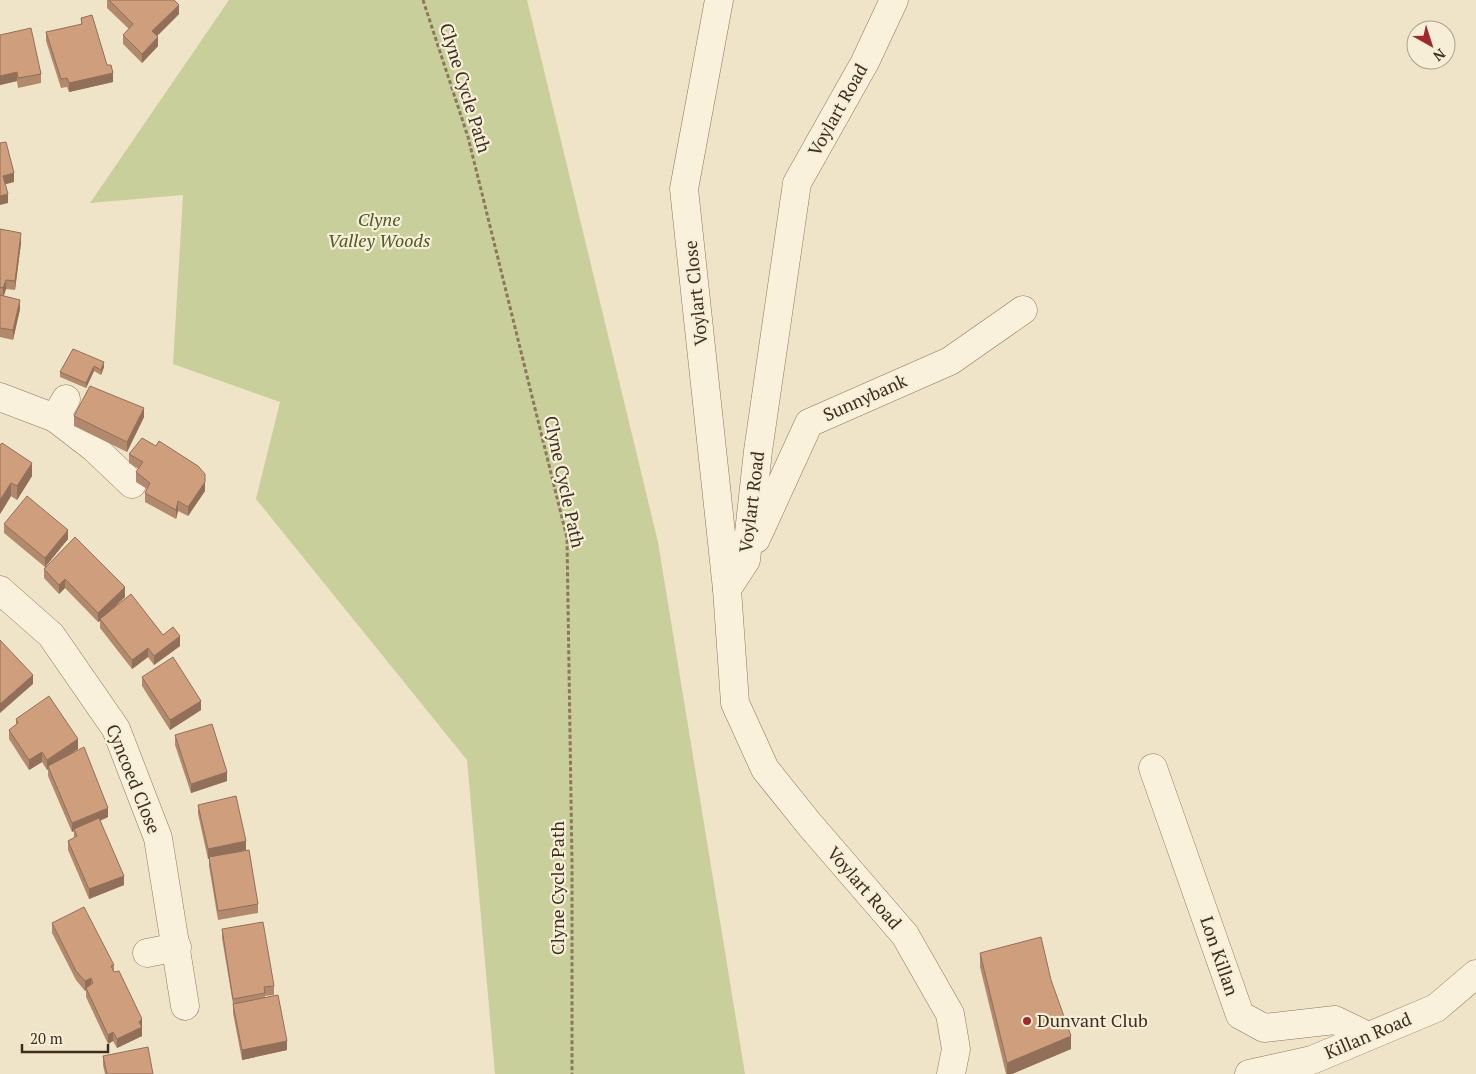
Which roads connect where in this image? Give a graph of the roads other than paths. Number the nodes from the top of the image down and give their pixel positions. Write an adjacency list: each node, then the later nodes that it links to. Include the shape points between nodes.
1 (719, 0): 7 (street, Voylart Close, via 684,189)
2 (894, 0): 6 (street, Voylart Road, via 865,62 797,183 758,452)
3 (1023, 310): 6 (street, Sunnybank, via 950,361 809,423)
4 (0, 397): 5 (street, via 61,408 94,448)
5 (132, 484)
6 (746, 560): 7 (street, Voylart Road)
7 (727, 588): 15 (street, Voylart Road, via 735,703 766,769 904,935 950,1014 956,1049)
8 (0, 590): 10 (street, Cyncoed Close, via 52,635 116,729 158,838)
9 (1153, 768): 14 (street, Lon Killan, via 1240,1015 1264,1028 1335,1020)
10 (177, 947): 11 (street); 13 (street, Cyncoed Close)
11 (147, 953)
12 (1476, 974): 14 (street, Killan Road, via 1436,1008)
13 (185, 1006)
14 (1368, 1036): 16 (street, Killan Road, via 1312,1060)
15 (951, 1074)
16 (1249, 1074)

